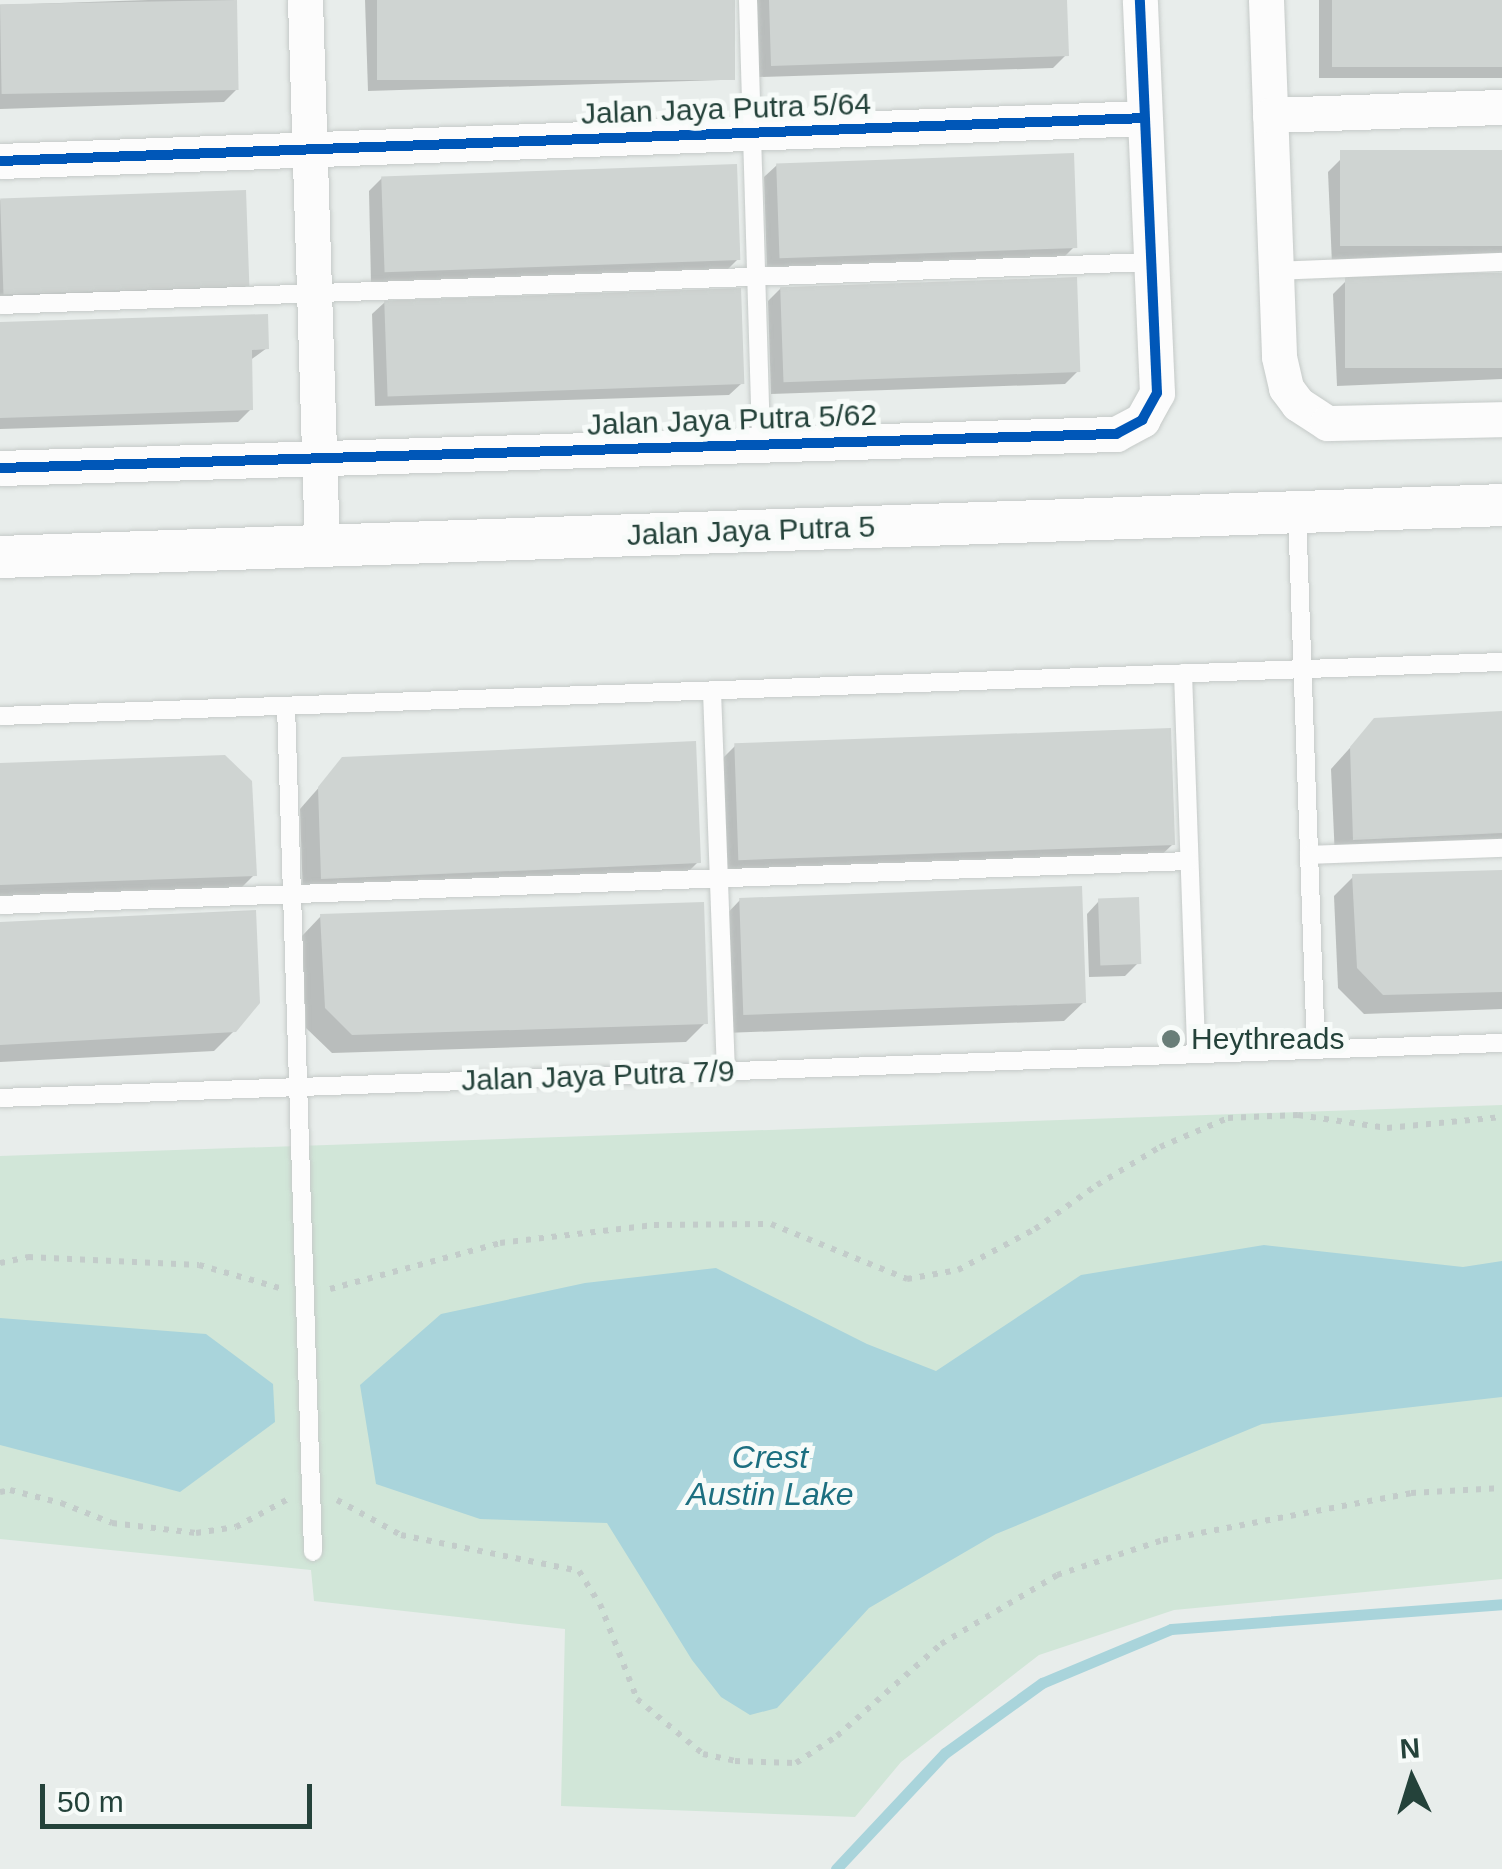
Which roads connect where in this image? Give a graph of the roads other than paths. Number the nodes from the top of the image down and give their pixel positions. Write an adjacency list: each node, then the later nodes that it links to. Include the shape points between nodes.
1 (306, 0): 9 (street)
2 (748, 0): 8 (lane)
3 (1140, 0): 7 (street)
4 (1266, 0): 6 (street)
5 (1502, 107): 6 (street)
6 (1270, 115): 13 (street)
7 (1144, 118): 8 (street, Jalan Jaya Putra 5/64); 11 (street)
8 (751, 133): 9 (street, Jalan Jaya Putra 5/64); 14 (lane)
9 (309, 149): 10 (street, Jalan Jaya Putra 5/64); 15 (street)
10 (0, 161)
11 (1151, 262): 14 (lane); 18 (street, Jalan Jaya Putra 5/62, via 1157,393 1142,420 1116,434)
12 (1502, 262): 13 (lane)
13 (1276, 270): 17 (street, via 1281,376 1312,416 1342,425)
14 (755, 277): 15 (lane); 18 (lane)
15 (313, 293): 16 (lane); 19 (street)
16 (0, 305)
17 (1502, 419)
18 (761, 444): 19 (street, Jalan Jaya Putra 5/62)
19 (318, 456): 20 (street, Jalan Jaya Putra 5/62); 23 (street)
20 (0, 468)
21 (1502, 505): 22 (street, Jalan Jaya Putra 5)
22 (1297, 512): 23 (street, Jalan Jaya Putra 5); 26 (lane)
23 (322, 546): 24 (street, Jalan Jaya Putra 5)
24 (0, 557)
25 (1502, 662): 26 (lane)
26 (1303, 669): 27 (lane); 32 (lane)
27 (1183, 673): 28 (lane); 33 (lane)
28 (712, 690): 29 (lane); 34 (lane)
29 (286, 706): 30 (lane); 35 (lane)
30 (0, 716)
31 (1502, 848): 32 (lane)
32 (1309, 855): 38 (lane)
33 (1189, 862): 34 (lane); 39 (lane)
34 (719, 878): 35 (lane); 40 (lane)
35 (292, 894): 36 (lane); 41 (lane)
36 (0, 904)
37 (1502, 1043): 38 (lane, Jalan Jaya Putra 7/9)
38 (1316, 1050): 39 (lane, Jalan Jaya Putra 7/9)
39 (1196, 1054): 40 (lane, Jalan Jaya Putra 7/9)
40 (726, 1072): 41 (lane, Jalan Jaya Putra 7/9)
41 (300, 1087): 42 (lane, Jalan Jaya Putra 7/9); 43 (lane)
42 (0, 1098)
43 (313, 1552)

